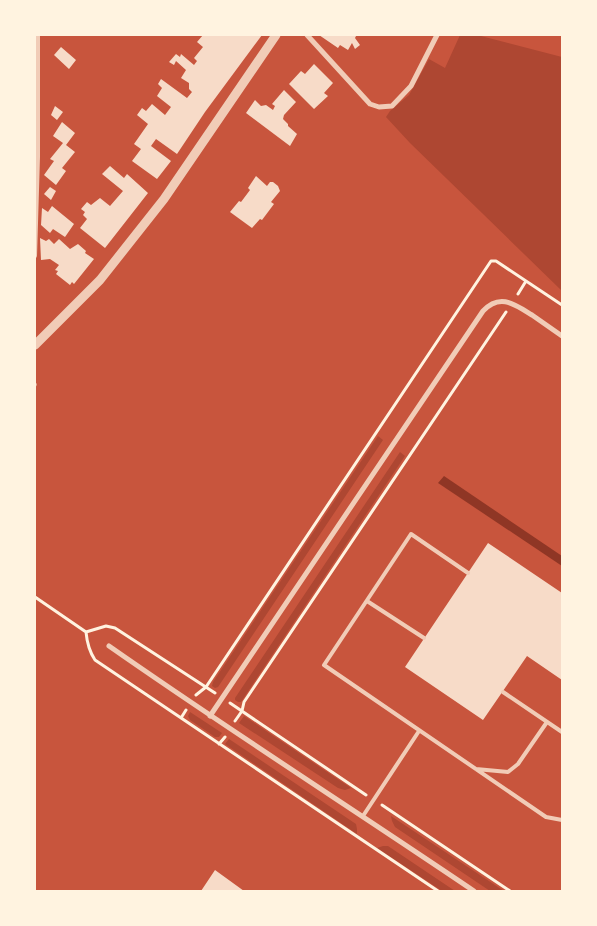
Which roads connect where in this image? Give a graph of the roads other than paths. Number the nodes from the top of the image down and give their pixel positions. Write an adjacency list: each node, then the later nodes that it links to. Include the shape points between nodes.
1 (38, 35): 5 (lane)
2 (276, 35): 8 (street, via 164,199 100,280)
3 (307, 35): 4 (street, via 370,104 379,107 392,106 411,86)
4 (437, 35)
5 (35, 256)
6 (562, 336): 14 (street, via 512,303 498,301 489,304)
7 (35, 340): 8 (lane)
8 (35, 345)
9 (468, 573): 10 (lane, via 411,534)
10 (367, 601): 11 (lane); 16 (lane, via 324,665)
11 (424, 638)
12 (109, 646): 14 (street)
13 (503, 692): 15 (lane)
14 (210, 716): 19 (street)
15 (547, 722): 17 (lane); 18 (lane, via 518,764 508,772)
16 (419, 731): 18 (lane); 19 (lane)
17 (562, 732)
18 (474, 768): 20 (lane, via 546,816)
19 (363, 816): 21 (street)
20 (562, 820)
21 (474, 891)

